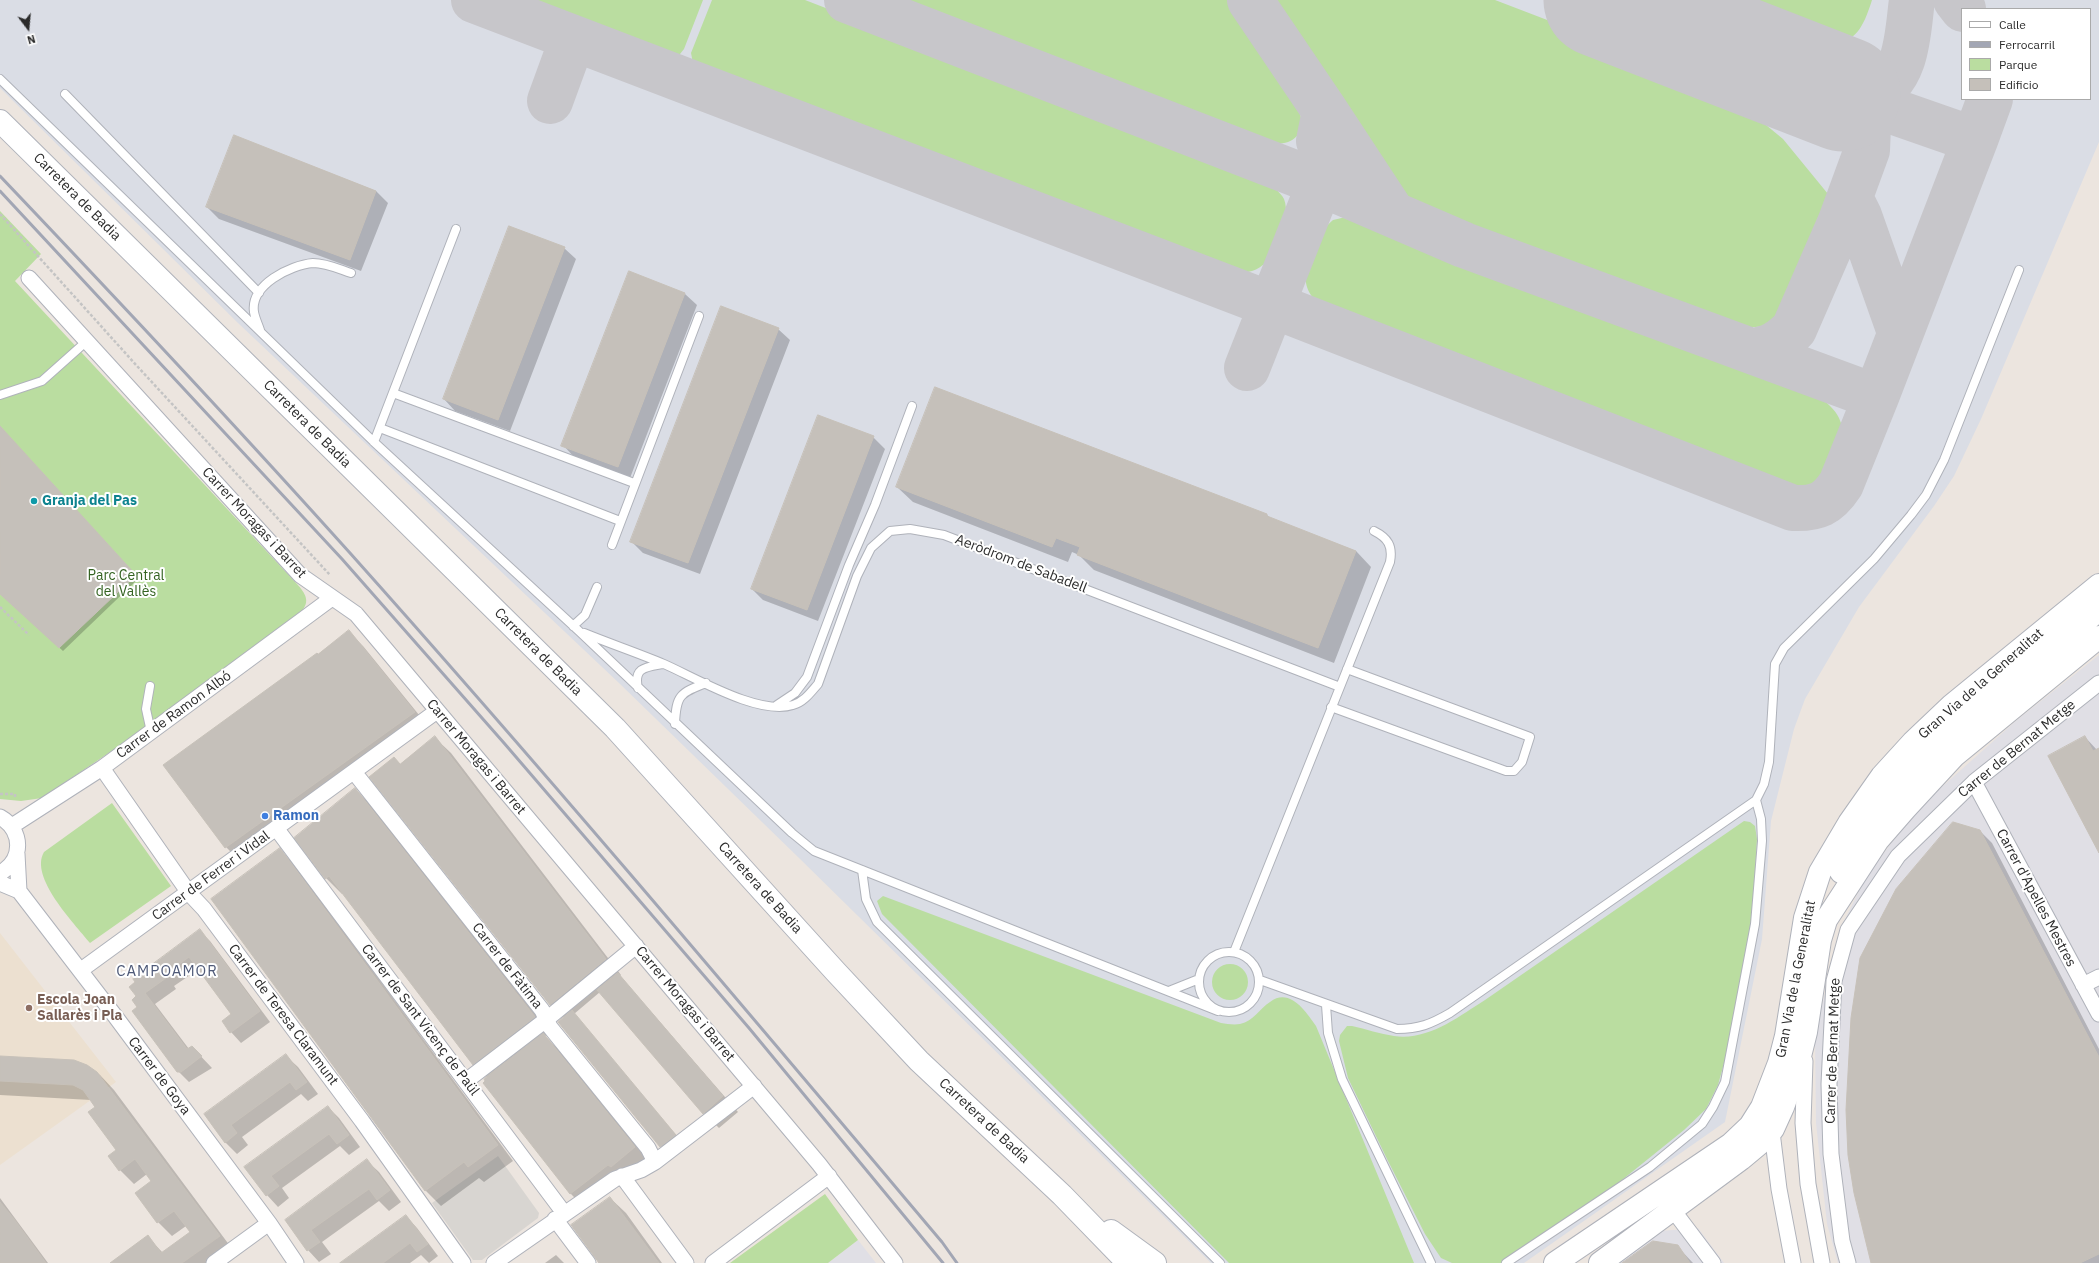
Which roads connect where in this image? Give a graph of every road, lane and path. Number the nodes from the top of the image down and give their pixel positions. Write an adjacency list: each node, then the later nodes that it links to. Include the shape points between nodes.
1 (0, 79): 11 (lane)
2 (65, 94): 9 (lane)
3 (0, 121): 79 (street, Carretera de Badia, via 615,728 920,1061)
4 (0, 214): 22 (path)
5 (456, 229): 13 (lane)
6 (2019, 270): 48 (lane, via 1944,460 1926,495 1874,559 1784,648 1775,664 1769,762 1764,784)
7 (352, 273): 9 (lane, via 314,263 295,266 276,276)
8 (29, 278): 12 (street, Carrer Moragas i Barret)
9 (259, 293): 11 (lane, via 254,311)
10 (699, 316): 18 (lane)
11 (260, 331): 17 (lane)
12 (88, 340): 14 (lane, via 42,382); 25 (street, Carrer Moragas i Barret, via 300,575)
13 (393, 393): 16 (lane); 18 (lane)
14 (0, 395)
15 (912, 406): 38 (lane, via 806,677 795,693)
16 (380, 428): 17 (lane); 19 (lane)
17 (374, 442): 28 (lane)
18 (634, 483): 19 (lane)
19 (620, 522): 21 (lane)
20 (1374, 531): 32 (lane, via 1389,542 1390,562)
21 (612, 545)
22 (331, 576)
23 (2099, 585): 61 (street, Gran Via de la Generalitat, via 1952,705 1882,776 1849,823 1820,872 1805,918)
24 (596, 587): 28 (lane)
25 (332, 598): 40 (street, Carrer Moragas i Barret, via 356,614); 42 (street, Carrer de Ramon Albó)
26 (0, 608): 29 (path)
27 (2099, 610): 58 (street, via 1944,740 1912,772 1888,800 1856,846 1839,876)
28 (577, 629): 31 (lane); 37 (lane)
29 (29, 634)
30 (2099, 637): 58 (street, Gran Via de la Generalitat, via 1954,756 1878,840)
31 (664, 664): 33 (lane); 37 (lane, via 646,667 638,673)
32 (1347, 669): 36 (lane); 39 (lane, via 1530,737 1522,762 1514,771 1506,771)
33 (706, 683): 38 (lane, via 755,704); 41 (lane, via 679,696)
34 (2099, 683): 45 (street, Carrer de Bernat Metge)
35 (150, 686): 42 (lane, via 146,709)
36 (1340, 687): 38 (lane, Aeròdrom de Sabadell, via 944,535 910,529 890,531 871,548 857,576 818,684 808,696 794,705); 39 (lane)
37 (638, 688): 41 (lane)
38 (775, 707)
39 (1331, 707): 60 (lane)
40 (438, 711): 44 (street, Carrer de Ferrer i Vidal); 59 (street, Carrer Moragas i Barret)
41 (675, 724): 53 (lane, via 814,851)
42 (152, 732): 43 (street, Carrer de Ramon Albó)
43 (102, 768): 50 (street, Carrer de Ramon Albó); 57 (street, Carrer de Teresa Claramunt)
44 (354, 772): 51 (street, Carrer de Ferrer i Vidal); 71 (street, Carrer de Fàtima)
45 (1974, 782): 66 (street, Carrer d'Apelles Mestres); 102 (street, Carrer de Bernat Metge, via 1898,856 1848,930 1834,981 1829,1084 1831,1154 1842,1241)
46 (0, 794): 47 (path, via 15,794)
47 (15, 798)
48 (1756, 800): 68 (lane, via 1450,1014 1415,1029 1397,1029); 96 (lane, via 1761,819 1762,841 1755,924 1725,1082 1713,1107 1702,1124 1650,1167)
49 (0, 817): 50 (street)
50 (12, 826): 52 (street, via 17,835)
51 (276, 828): 57 (street, Carrer de Ferrer i Vidal); 73 (street, Carrer de Sant Vicenç de Paül)
52 (17, 854): 54 (street, via 8,868); 56 (street)
53 (862, 870): 67 (lane); 94 (lane, via 866,899 877,922)
54 (0, 873)
55 (0, 883): 56 (street, Carrer de Goya)
56 (19, 891): 62 (street, Carrer de Goya)
57 (189, 892): 62 (street, Carrer de Ferrer i Vidal); 85 (street, Carrer de Teresa Claramunt, via 362,1121)
58 (1826, 920): 72 (street, Gran Via de la Generalitat, via 1820,940)
59 (636, 946): 71 (street); 74 (street, Carrer Moragas i Barret)
60 (1234, 952): 64 (lane, via 1224,952 1206,962); 65 (lane, via 1244,955 1252,962)
61 (1799, 952): 75 (street, via 1801,999 1789,1060 1772,1108 1770,1118); 97 (street, Gran Via de la Generalitat, via 1786,1036 1779,1063 1762,1107 1750,1126 1731,1144)
62 (81, 970): 82 (street, Carrer de Goya)
63 (2099, 977): 66 (street)
64 (1199, 980): 67 (lane); 69 (lane, via 1203,998 1209,1006)
65 (1260, 980): 68 (lane); 69 (lane, via 1259,991 1247,1008 1237,1012)
66 (2083, 985): 70 (street, Carrer d'Apelles Mestres)
67 (1169, 991): 69 (lane)
68 (1326, 1005): 95 (lane, via 1328,1033 1342,1079)
69 (1218, 1011)
70 (2099, 1014)
71 (548, 1019): 73 (street); 76 (street, Carrer de Fàtima, via 550,1026 648,1148)
72 (1806, 1032): 75 (street, Gran Via de la Generalitat, via 1797,1068); 101 (street, Carrer de Bernat Metge, via 1803,1123 1808,1184)
73 (466, 1081): 81 (street, Carrer de Sant Vicenç de Paül)
74 (754, 1086): 76 (street); 78 (street, Carrer Moragas i Barret)
75 (1773, 1128): 80 (street, Gran Via de la Generalitat, via 1741,1159); 100 (street, via 1779,1189)
76 (655, 1162): 77 (street)
77 (622, 1176): 81 (street, via 614,1178); 88 (street)
78 (829, 1176): 89 (street); 90 (street, Carrer Moragas i Barret)
79 (1062, 1195): 91 (street); 92 (street); 93 (street)
80 (1673, 1210): 98 (street, Gran Via de la Generalitat); 99 (street)
81 (560, 1216): 86 (street); 87 (street, Carrer de Sant Vicenç de Paül)
82 (269, 1223): 83 (street); 84 (street, Carrer de Goya)
83 (214, 1263)
84 (296, 1263)
85 (463, 1263)
86 (494, 1263)
87 (588, 1263)
88 (686, 1263)
89 (713, 1263)
90 (895, 1263)
91 (1128, 1263)
92 (1146, 1263)
93 (1155, 1263)
94 (1220, 1263)
95 (1431, 1263)
96 (1506, 1263)
97 (1555, 1263)
98 (1600, 1263)
99 (1713, 1263)
100 (1793, 1263)
101 (1822, 1263)
102 (1848, 1263)

